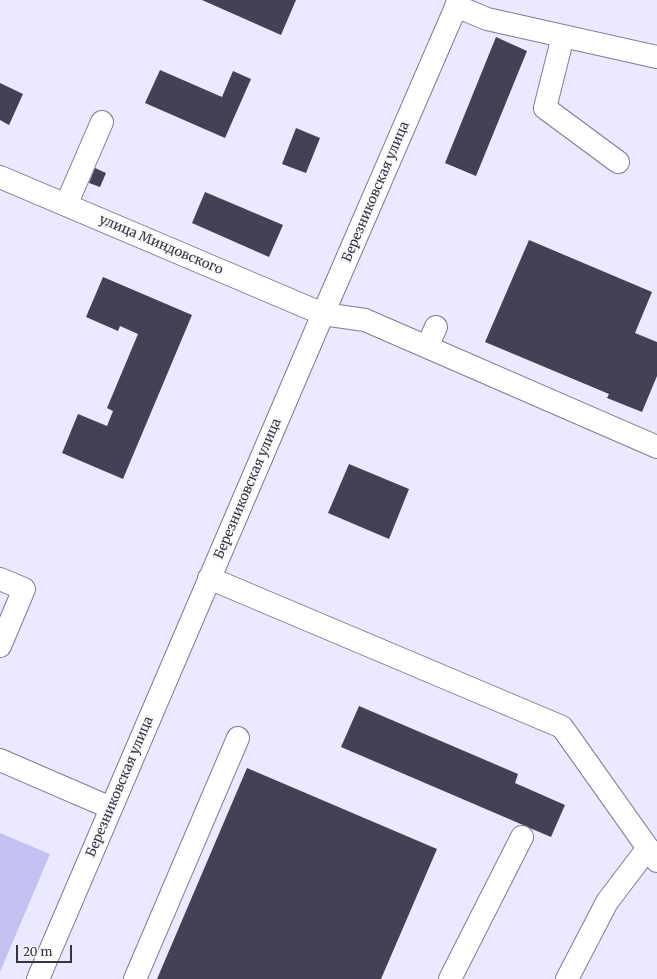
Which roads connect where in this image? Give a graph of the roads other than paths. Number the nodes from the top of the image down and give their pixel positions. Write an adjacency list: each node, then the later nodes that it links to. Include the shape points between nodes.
1 (458, 3): 2 (street, via 487,19); 8 (street, Березниковская улица)
2 (563, 36): 3 (street); 5 (street, via 545,108)
3 (657, 57)
4 (102, 122): 7 (street)
5 (618, 162)
6 (0, 177): 7 (street, улица Миндовского)
7 (66, 205): 8 (street, улица Миндовского)
8 (323, 314): 10 (street, улица Миндовского, via 365,320); 12 (street, Березниковская улица)
9 (436, 327): 10 (street)
10 (427, 347): 11 (street, улица Миндовского)
11 (657, 447)
12 (209, 578): 17 (street, Березниковская улица); 19 (street, via 562,727)
13 (0, 579): 14 (street, via 24,589)
14 (0, 646)
15 (238, 738): 21 (street)
16 (0, 760): 17 (street)
17 (111, 808): 20 (street, Березниковская улица)
18 (522, 837): 22 (street)
19 (652, 854): 23 (street, via 607,902)
20 (38, 979)
21 (135, 979)
22 (450, 979)
23 (567, 979)

